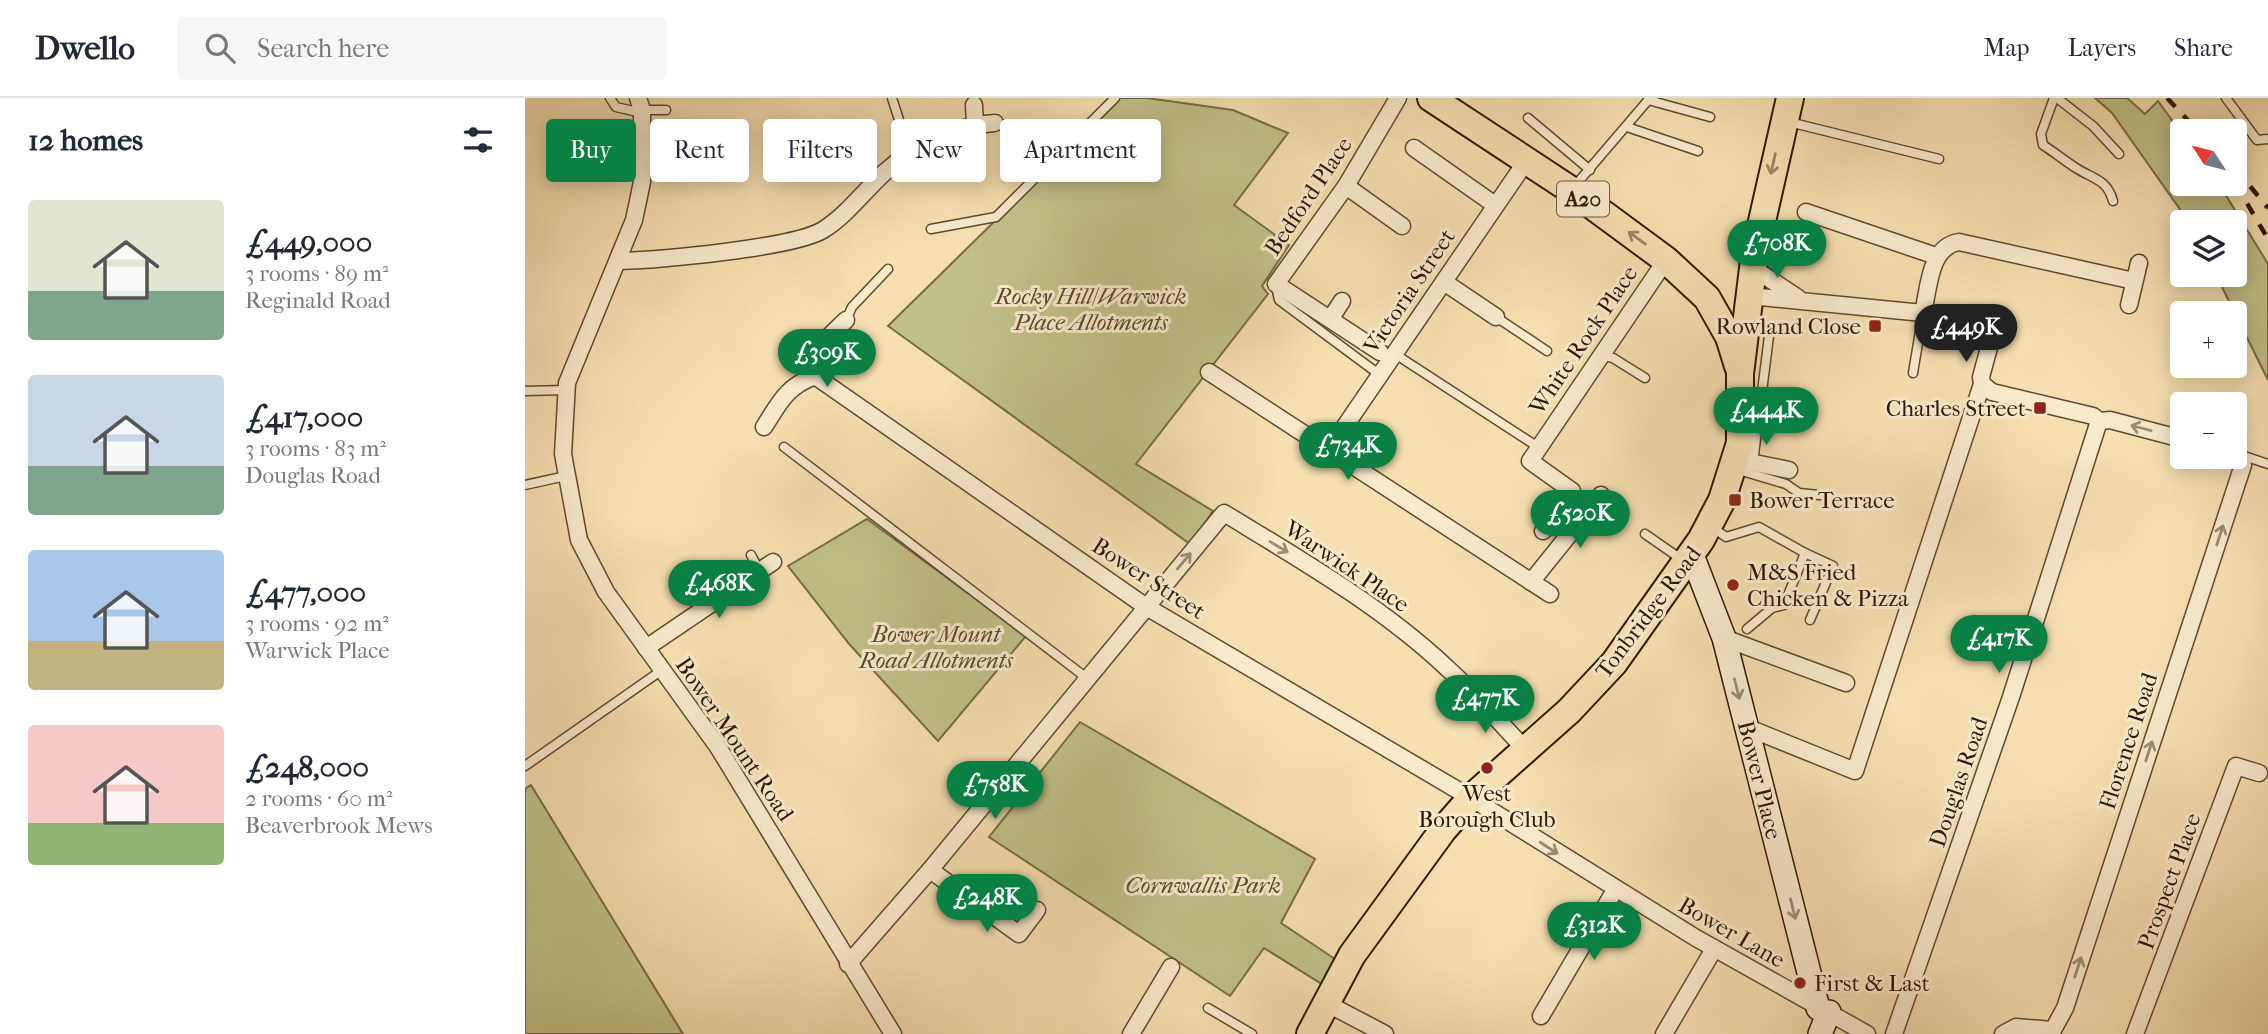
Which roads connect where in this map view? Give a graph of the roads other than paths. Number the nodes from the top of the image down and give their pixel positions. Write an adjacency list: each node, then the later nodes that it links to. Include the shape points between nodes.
1 (610, 98): 10 (lane, via 616,107)
2 (892, 98): 15 (lane)
3 (1115, 98): 34 (lane, via 996,217)
4 (1398, 98): 28 (street, Bedford Place)
5 (2055, 98): 23 (lane, via 2093,126); 30 (lane, via 2041,134 2043,145 2096,176 2110,190)
6 (2226, 98): 20 (lane, via 2256,140)
7 (1649, 99): 13 (lane); 19 (lane)
8 (1442, 102): 25 (main road, A20)
9 (974, 105): 16 (street)
10 (640, 107): 12 (lane); 37 (street, Bower Mount Road, via 642,182)
11 (1787, 109): 24 (lane); 38 (main road, Tonbridge Road, one-way to 38)
12 (666, 110)
13 (1710, 117)
14 (1528, 118): 27 (lane)
15 (899, 119)
16 (975, 119)
17 (986, 123): 18 (street)
18 (995, 123)
19 (1627, 127): 22 (lane); 27 (lane)
20 (2268, 139)
21 (1414, 148): 31 (street)
22 (1698, 151)
23 (2119, 154)
24 (1939, 159)
25 (1527, 160): 29 (main road, A20); 31 (street, Victoria Street)
26 (891, 167): 37 (street, via 847,212 806,238)
27 (1590, 170): 29 (lane)
28 (1346, 186): 33 (street); 43 (street, Bedford Place)
29 (1571, 190): 36 (main road, A20, one-way to 29)
30 (2113, 201)
31 (1495, 205): 42 (street, Victoria Street)
32 (1806, 212): 35 (street)
33 (1402, 226)
34 (931, 229)
35 (1936, 256): 41 (street, via 1959,242); 49 (street)
36 (1666, 260): 45 (main road, A20); 56 (street, White Rock Place)
37 (619, 261): 64 (street, Bower Mount Road)
38 (1754, 263): 44 (main road, Tonbridge Road); 46 (street, via 1762,274)
39 (2139, 263): 41 (street)
40 (888, 269): 52 (lane)
41 (2134, 281): 48 (street)
42 (1444, 282): 50 (street); 55 (street, Victoria Street)
43 (1276, 284): 51 (street); 59 (lane, via 1279,300)
44 (1750, 296): 45 (main road); 46 (street); 60 (main road, Tonbridge Road)
45 (1707, 298): 60 (main road, via 1729,337)
46 (1802, 300): 49 (street)
47 (1342, 301): 51 (street)
48 (2129, 305)
49 (1923, 313): 58 (lane); 63 (street, via 1993,333)
50 (1496, 317): 54 (lane)
51 (1331, 318): 55 (street)
52 (845, 320): 61 (street, via 817,350 811,365)
53 (1769, 336): 73 (lane)
54 (1547, 351)
55 (1388, 353): 59 (street, Victoria Street); 70 (lane)
56 (1600, 355): 62 (lane); 70 (street, White Rock Place)
57 (1209, 372): 71 (street)
58 (1913, 373)
59 (1380, 374): 71 (street, Victoria Street)
60 (1740, 374): 73 (main road, Tonbridge Road)
61 (815, 376): 67 (street, via 787,391); 90 (street, Bower Street)
62 (1645, 378)
63 (1982, 384): 66 (street, via 1992,391); 98 (street, via 1855,771)
64 (566, 390): 65 (lane); 77 (street, Bower Mount Road)
65 (525, 391)
66 (2099, 421): 68 (street, one-way to 66); 122 (street, Douglas Road, via 2011,697)
67 (764, 427)
68 (2170, 436)
69 (784, 447): 96 (lane)
70 (1538, 447): 82 (street, via 1530,461 1572,491)
71 (1330, 448): 88 (street)
72 (2247, 459): 74 (lane)
73 (1740, 463): 76 (street); 80 (lane, via 1799,493); 81 (main road, Tonbridge Road)
74 (2268, 464)
75 (2234, 469): 113 (street, Florence Road, one-way to 75)
76 (1789, 470)
77 (566, 476): 78 (lane); 94 (street, Bower Mount Road, via 579,540 606,593)
78 (525, 485)
79 (1601, 495): 88 (street)
80 (1830, 496)
81 (1709, 526): 84 (lane, via 1727,537 1759,527); 86 (main road, Tonbridge Road)
82 (1543, 531)
83 (1645, 534): 86 (lane)
84 (1805, 553): 91 (lane, via 1833,566); 92 (lane, via 1784,605 1772,608)
85 (751, 555): 87 (lane)
86 (1689, 559): 93 (street, Bower Place); 99 (main road, Tonbridge Road, via 1614,663)
87 (766, 566): 94 (street)
88 (1531, 582): 89 (street)
89 (1550, 594)
90 (1145, 606): 96 (street); 99 (street, Warwick Place, one-way to 99, via 1224,513 1324,574 1395,625 1447,668); 102 (street, Bower Street)
91 (1810, 621)
92 (1747, 629)
93 (1724, 638): 97 (street); 98 (street, Bower Place, one-way to 98)
94 (646, 648): 95 (street, Bower Mount Road)
95 (662, 670): 100 (lane); 107 (street, Bower Mount Road, via 718,747)
96 (1088, 679): 103 (street)
97 (1846, 683)
98 (1746, 727): 111 (street, Bower Place, one-way to 111)
99 (1525, 749): 102 (main road, Tonbridge Road)
100 (525, 766)
101 (2259, 773): 124 (street, Prospect Place, via 2236,766)
102 (1471, 798): 104 (street, Bower Lane, one-way to 104); 109 (main road, Tonbridge Road, via 1352,954)
103 (930, 870): 105 (street, via 1019,934); 107 (street)
104 (1615, 890): 106 (street, Bower Lane); 112 (street)
105 (1037, 910)
106 (1714, 949): 111 (street, Bower Lane); 119 (street)
107 (848, 964): 114 (street, Bower Mount Road)
108 (1171, 967): 115 (street)
109 (1326, 1003): 117 (main road, Tonbridge Road); 118 (street)
110 (1208, 1008): 116 (lane)
111 (1823, 1010): 120 (street); 121 (street, Bower Lane)
112 (1541, 1016)
113 (2055, 1032): 123 (street, via 2016,1027)
114 (893, 1034)
115 (1131, 1034)
116 (1252, 1034)
117 (1310, 1034)
118 (1385, 1034)
119 (1664, 1034)
120 (1820, 1034)
121 (1867, 1034)
122 (1894, 1034)
123 (2003, 1034)
124 (2136, 1034)

